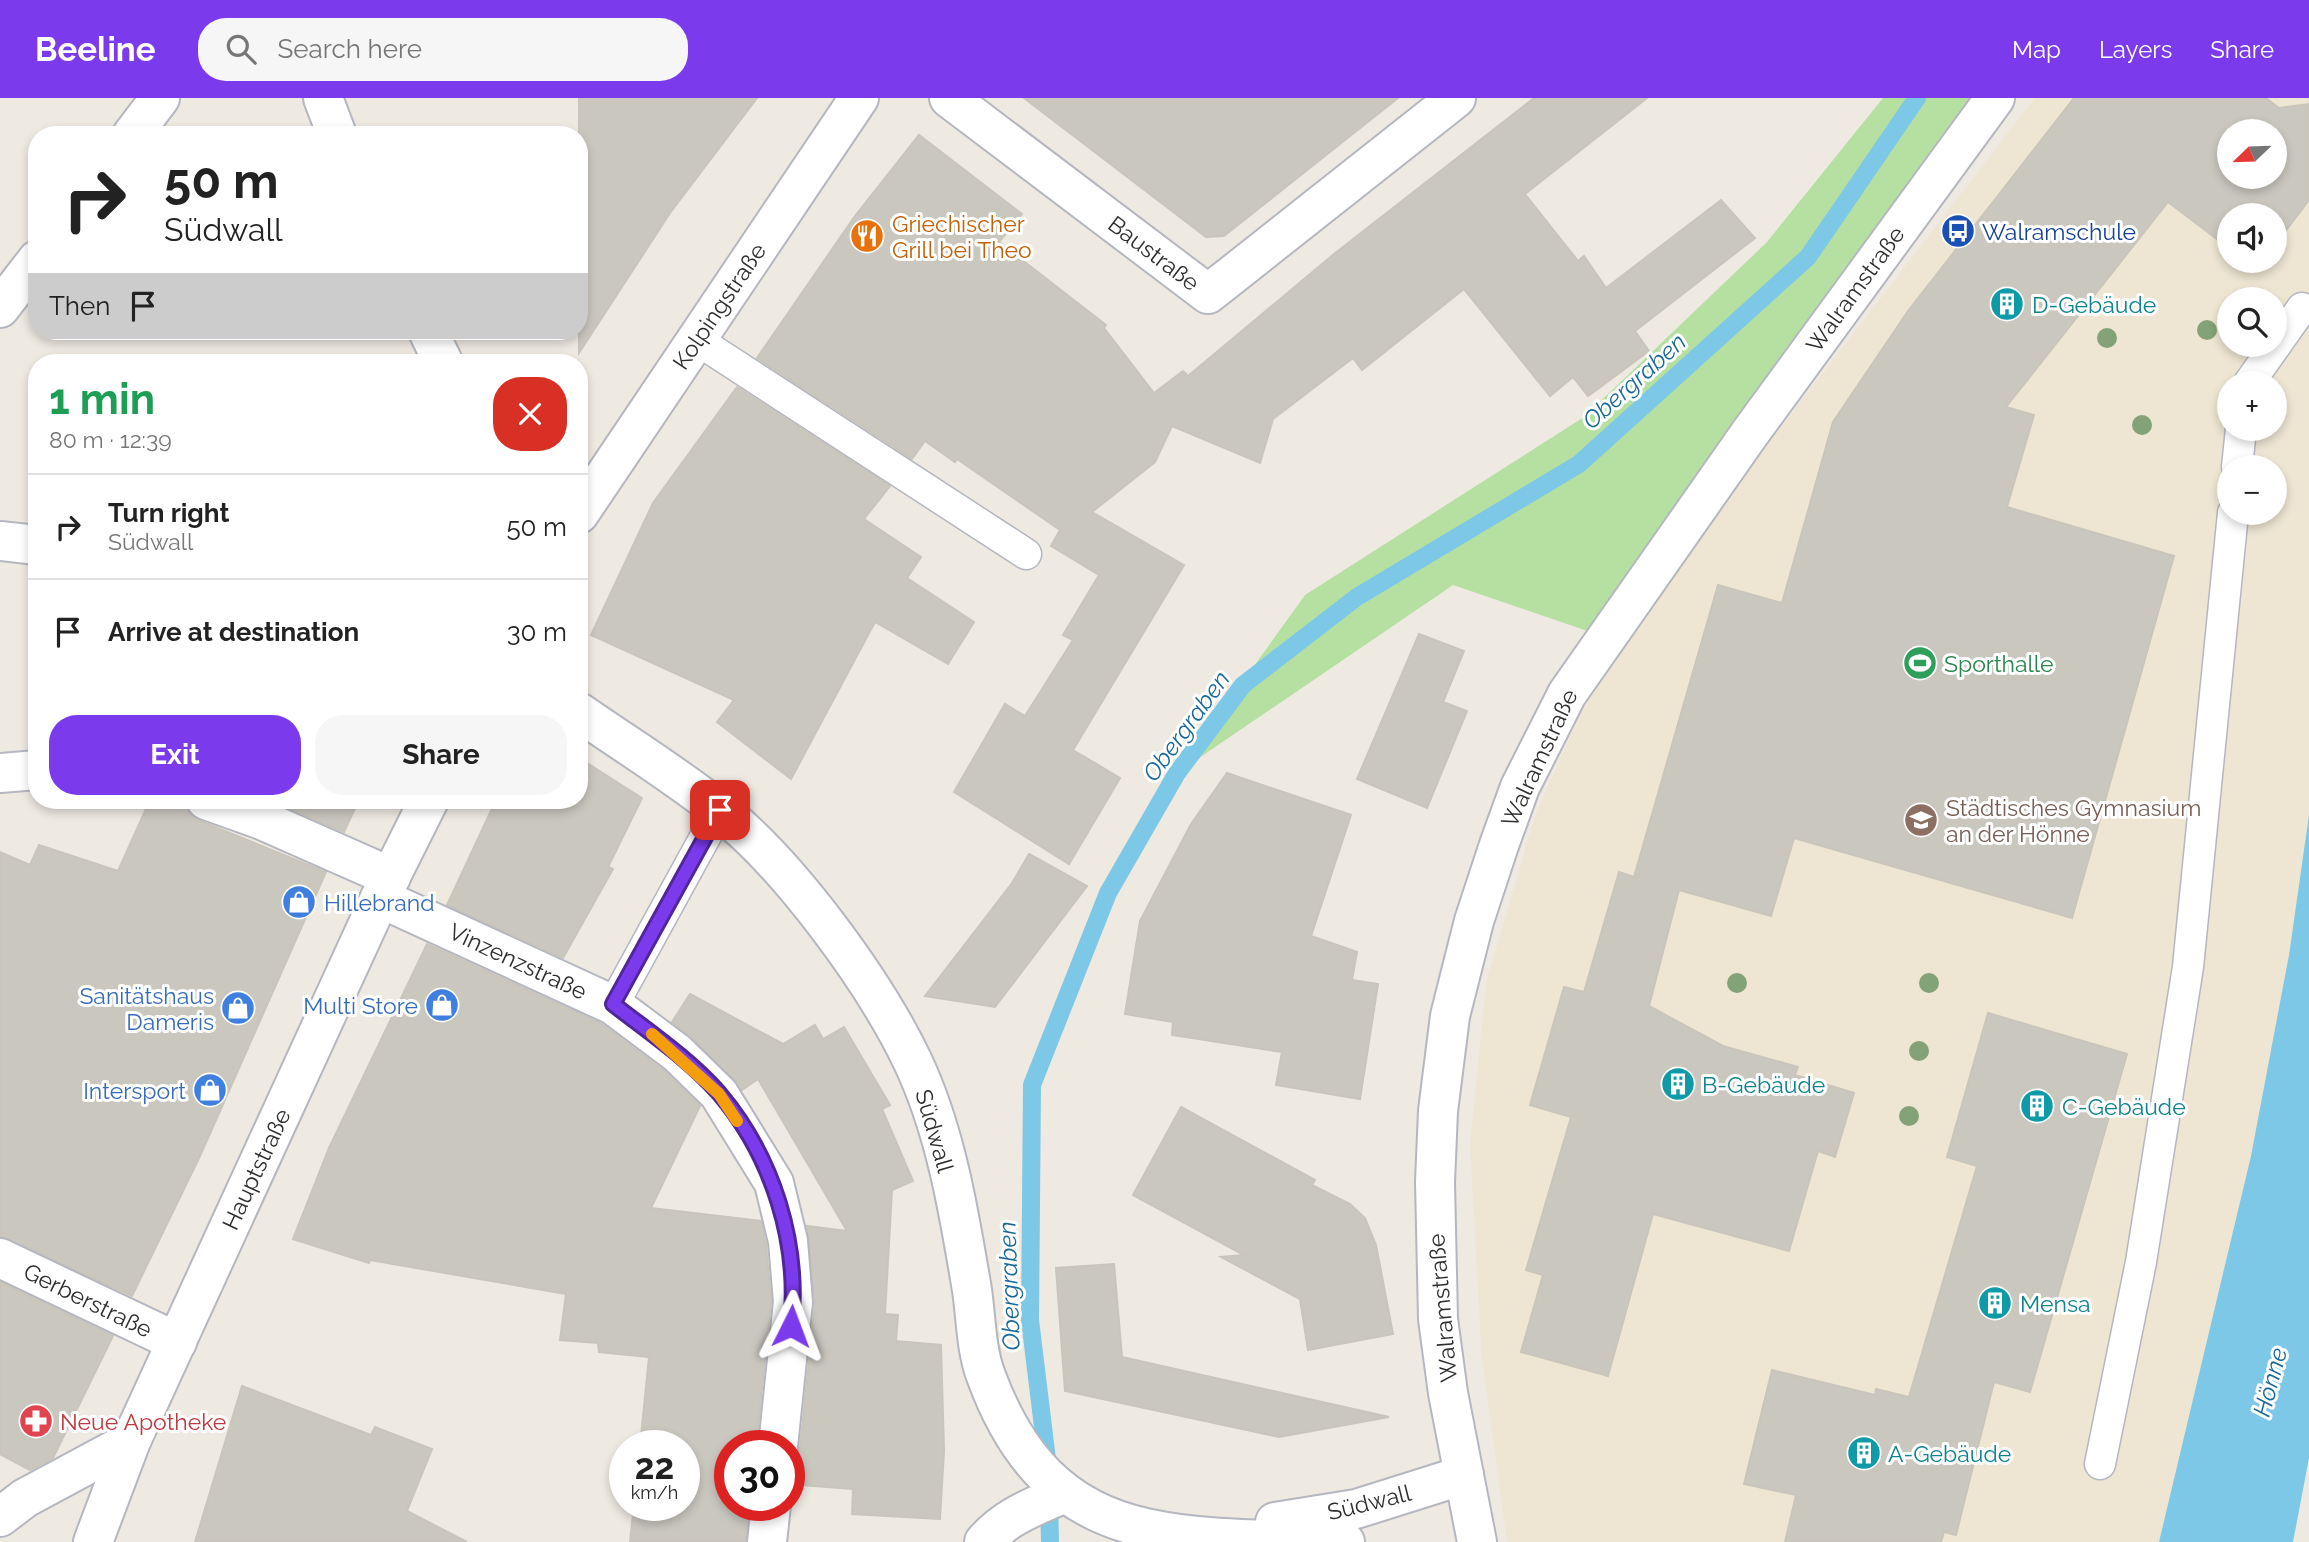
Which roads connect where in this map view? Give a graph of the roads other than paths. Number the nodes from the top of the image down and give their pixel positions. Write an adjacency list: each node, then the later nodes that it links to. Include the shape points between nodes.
1 (323, 98): 6 (street)
2 (859, 98): 10 (street, Kolpingstraße)
3 (949, 98): 4 (street, Baustraße, via 1208,294)
4 (1456, 98)
5 (1995, 98): 30 (street, Walramstraße, via 1605,637 1567,694 1520,787 1474,920 1450,1016 1438,1111 1438,1319)
6 (334, 126)
7 (28, 272): 8 (street)
8 (0, 308)
9 (2302, 308): 11 (lane)
10 (696, 340): 12 (street, Kolpingstraße); 16 (lane)
11 (2257, 371)
12 (588, 501)
13 (2232, 525): 29 (lane, via 2188,967 2141,1262)
14 (0, 541): 15 (street)
15 (28, 544)
16 (1026, 554)
17 (588, 718): 22 (street, Südwall)
18 (28, 770): 19 (street)
19 (0, 773)
20 (231, 809): 23 (street, Vinzenzstraße, via 262,820)
21 (425, 809): 23 (street, Hauptstraße)
22 (720, 810): 24 (lane); 31 (street, Südwall, via 776,865 825,925 874,992 912,1060 939,1132 985,1374 1014,1434 1038,1468)
23 (386, 888): 24 (street, Vinzenzstraße); 26 (street, Hauptstraße)
24 (613, 1004): 27 (street, Vinzenzstraße, via 719,1094 774,1183 788,1241 793,1302)
25 (0, 1258): 26 (street, Gerberstraße)
26 (177, 1342): 28 (street, Hauptstraße)
27 (780, 1430)
28 (131, 1441): 32 (street, via 25,1498); 36 (street, Hauptstraße)
29 (2100, 1464)
30 (1464, 1475): 35 (street, Südwall, via 1356,1509); 39 (street, Walramstraße)
31 (1078, 1502): 34 (street, via 1022,1512); 35 (street, Südwall, via 1144,1528)
32 (0, 1517)
33 (769, 1521): 37 (street)
34 (990, 1535)
35 (1190, 1535): 38 (street, Südwall)
36 (93, 1542)
37 (767, 1542)
38 (1345, 1542)
39 (1477, 1542)

